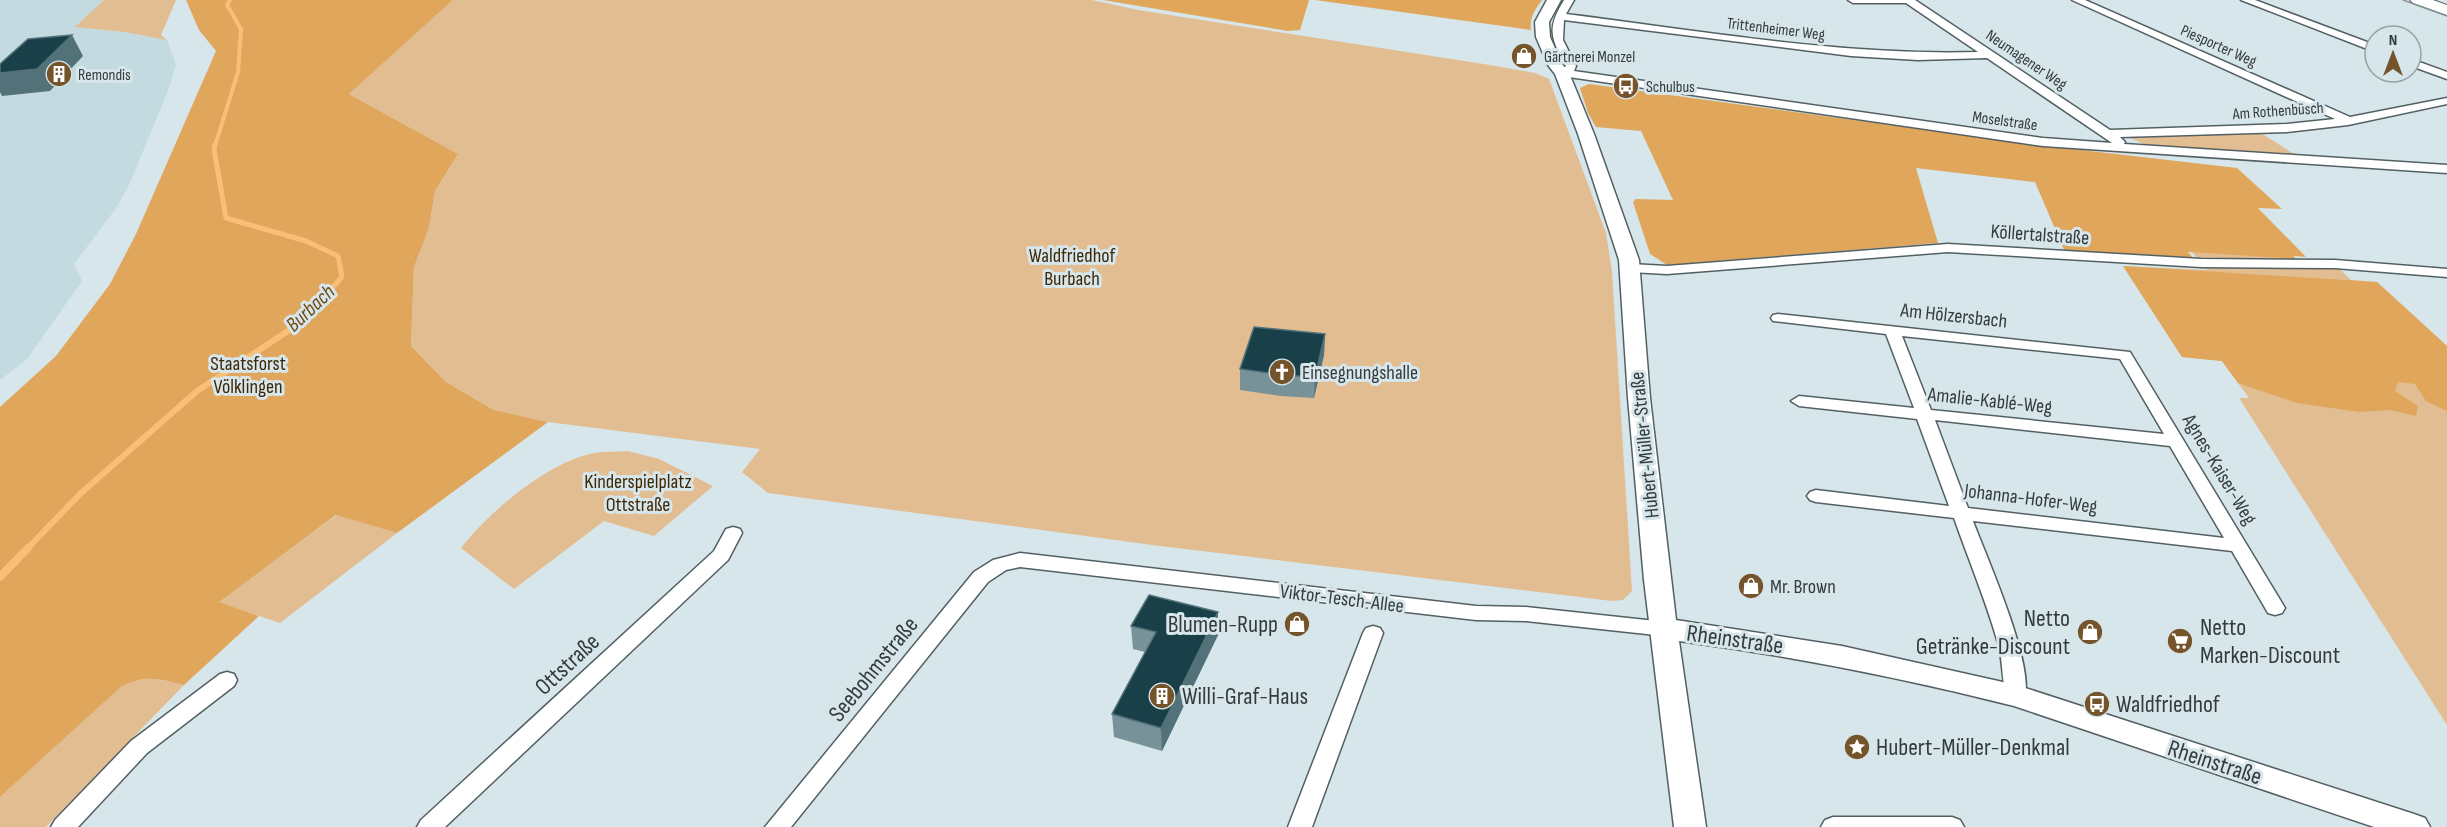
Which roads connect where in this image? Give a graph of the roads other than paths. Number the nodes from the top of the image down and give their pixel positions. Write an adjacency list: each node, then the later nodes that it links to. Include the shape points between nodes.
1 (1554, 0): 15 (main road, Hubert-Müller-Straße, via 1542,31)
2 (1569, 0): 11 (street)
3 (1853, 0): 4 (street)
4 (1908, 0): 13 (street, Neumagener Weg)
5 (2077, 0): 18 (street, Piesporter Weg)
6 (2246, 0): 12 (street)
7 (2418, 0): 10 (main road)
8 (2431, 0): 9 (main road)
9 (2447, 6)
10 (2447, 10)
11 (1559, 16): 13 (street, Trittenheimer Weg, via 1851,53 1918,57); 15 (street, Hubert-Müller-Straße, via 1556,32 1571,67)
12 (2363, 44)
13 (1991, 55): 19 (street, Neumagener Weg)
14 (2423, 67): 16 (street)
15 (1562, 74): 20 (street, Moselstraße, via 2043,142); 22 (main road, Hubert-Müller-Straße, via 1623,237)
16 (2447, 76)
17 (2447, 101): 18 (street, Am Rothenbüsch)
18 (2348, 121): 19 (street, Am Rothenbüsch, via 2287,128)
19 (2110, 134): 20 (street, Neumagener Weg)
20 (2126, 148): 21 (street, Moselstraße)
21 (2447, 169)
22 (1630, 268): 23 (street, Köllertalstraße, via 1667,270 1948,248 2201,263 2335,264); 36 (main road, Hubert-Müller-Straße, via 1639,398)
23 (2447, 273)
24 (1778, 318): 25 (street, Am Hölzersbach)
25 (1892, 330): 26 (street, Am Hölzersbach); 28 (street)
26 (2125, 355): 29 (street, Agnes-Kaiser-Weg)
27 (1799, 401): 28 (street, Amalie-Kablé-Weg)
28 (1924, 414): 29 (street, Amalie-Kablé-Weg); 31 (street)
29 (2176, 441): 33 (street, Agnes-Kaiser-Weg)
30 (1816, 496): 31 (street, Johanna-Hofer-Weg)
31 (1962, 513): 33 (street, Johanna-Hofer-Weg); 39 (street, via 2006,638 2016,672)
32 (733, 533): 41 (street, Ottstraße, via 722,555)
33 (2240, 546): 35 (street, Agnes-Kaiser-Weg)
34 (1020, 560): 36 (street, Viktor-Tesch-Allee, via 1476,613 1526,614); 42 (street, Seebohmstraße, via 1000,565 981,577)
35 (2276, 608)
36 (1665, 629): 39 (main road, Rheinstraße, via 1808,649); 44 (main road, Hubert-Müller-Straße)
37 (1373, 633): 43 (street)
38 (227, 680): 40 (street, via 140,747)
39 (2016, 696): 47 (main road, Rheinstraße)
40 (63, 827)
41 (429, 827)
42 (777, 827)
43 (1300, 827)
44 (1690, 827)
45 (1833, 827): 46 (street)
46 (1952, 827)
47 (2414, 827)

